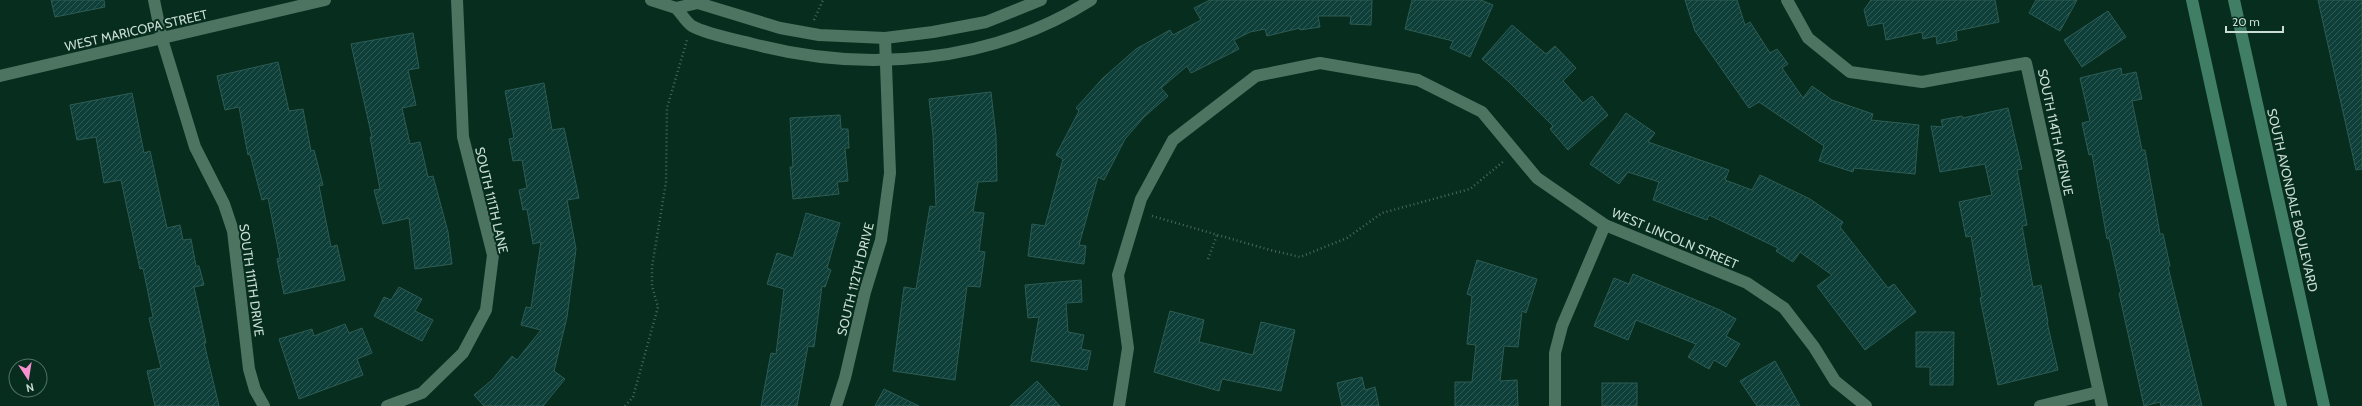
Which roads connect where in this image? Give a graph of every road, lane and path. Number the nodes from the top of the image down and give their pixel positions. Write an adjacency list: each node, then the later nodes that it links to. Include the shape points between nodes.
1 (154, 0): 15 (street, SOUTH 111TH DRIVE)
2 (325, 0): 15 (street, WEST MARICOPA STREET)
3 (457, 0): 26 (street, SOUTH 111TH LANE, via 463,137 493,255 486,310 463,352 422,393)
4 (651, 0): 11 (street)
5 (823, 0): 13 (path)
6 (1041, 0): 14 (street, via 986,22)
7 (1091, 0): 16 (street, via 1032,31 1003,41 950,54)
8 (1787, 0): 23 (street, SOUTH 114TH AVENUE, via 1808,38 1850,72 1922,82 2026,63)
9 (2192, 0): 33 (main road)
10 (2234, 0): 34 (main road, SOUTH AVONDALE BOULEVARD)
11 (677, 4): 12 (street); 13 (street, via 698,3 773,26)
12 (692, 26): 16 (street, via 728,38 787,52 842,59); 27 (path, via 667,108 666,182 652,267 652,286 658,307 633,397)
13 (808, 33): 14 (street)
14 (885, 38): 16 (street, SOUTH 112TH DRIVE)
15 (162, 39): 17 (street, WEST MARICOPA STREET); 25 (street, SOUTH 111TH DRIVE, via 195,146 224,204 233,231 249,369 255,390)
16 (886, 60): 28 (street, SOUTH 112TH DRIVE, via 890,173 882,240 865,292)
17 (0, 76)
18 (1515, 151): 19 (street, WEST LINCOLN STREET, via 1482,112 1418,80 1320,63 1256,76 1173,140); 20 (street, WEST LINCOLN STREET, via 1537,178); 21 (path, via 1470,189 1382,214 1347,238 1300,257)
19 (1137, 211): 21 (path); 24 (street, WEST LINCOLN STREET, via 1118,275 1128,348)
20 (1604, 225): 29 (street, via 1562,326 1555,353); 30 (street, WEST LINCOLN STREET, via 1747,283 1784,308 1814,347 1835,381)
21 (1217, 235): 22 (path)
22 (1208, 259)
23 (2098, 392): 31 (street); 32 (street, SOUTH 114TH AVENUE)
24 (1123, 405)
25 (264, 406)
26 (387, 406)
27 (625, 406)
28 (836, 406)
29 (1555, 406)
30 (1866, 406)
31 (2040, 406)
32 (2102, 406)
33 (2281, 406)
34 (2324, 406)

